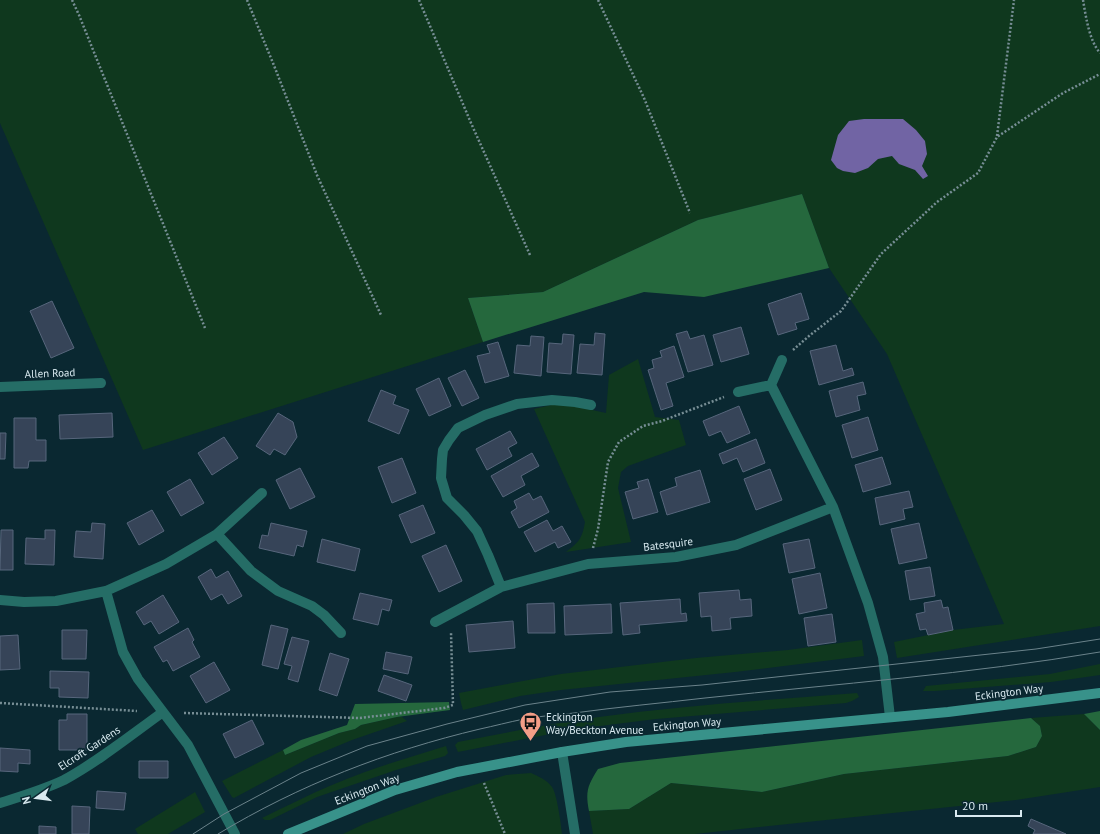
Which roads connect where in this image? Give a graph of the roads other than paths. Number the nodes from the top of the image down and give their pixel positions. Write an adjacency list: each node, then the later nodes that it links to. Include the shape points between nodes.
1 (782, 360): 3 (street)
2 (101, 383): 4 (street, Allen Road)
3 (772, 384): 5 (street); 8 (street)
4 (0, 387)
5 (738, 392)
6 (592, 405): 10 (street, via 552,400 517,404 458,428 448,440 443,450 441,478 447,498 476,532)
7 (262, 493): 9 (street)
8 (833, 507): 10 (street, Batesquire, via 736,544 676,557 588,564); 17 (street, via 868,603 882,652)
9 (217, 534): 11 (street, via 166,564); 14 (street, via 251,571 278,591 324,614)
10 (501, 587): 13 (street, Batesquire)
11 (106, 591): 12 (street, via 56,601); 16 (street, via 123,652 138,679)
12 (0, 600)
13 (435, 622)
14 (341, 633)
15 (1100, 693): 17 (main road, Eckington Way)
16 (163, 712): 19 (street, Elcroft Gardens, via 80,770 37,792); 20 (street, via 188,745)
17 (890, 717): 18 (main road, Eckington Way, via 626,742)
18 (562, 752): 21 (main road, Eckington Way, via 478,767 395,790); 22 (street)
19 (0, 803)
20 (235, 834)
21 (288, 834)
22 (575, 834)

